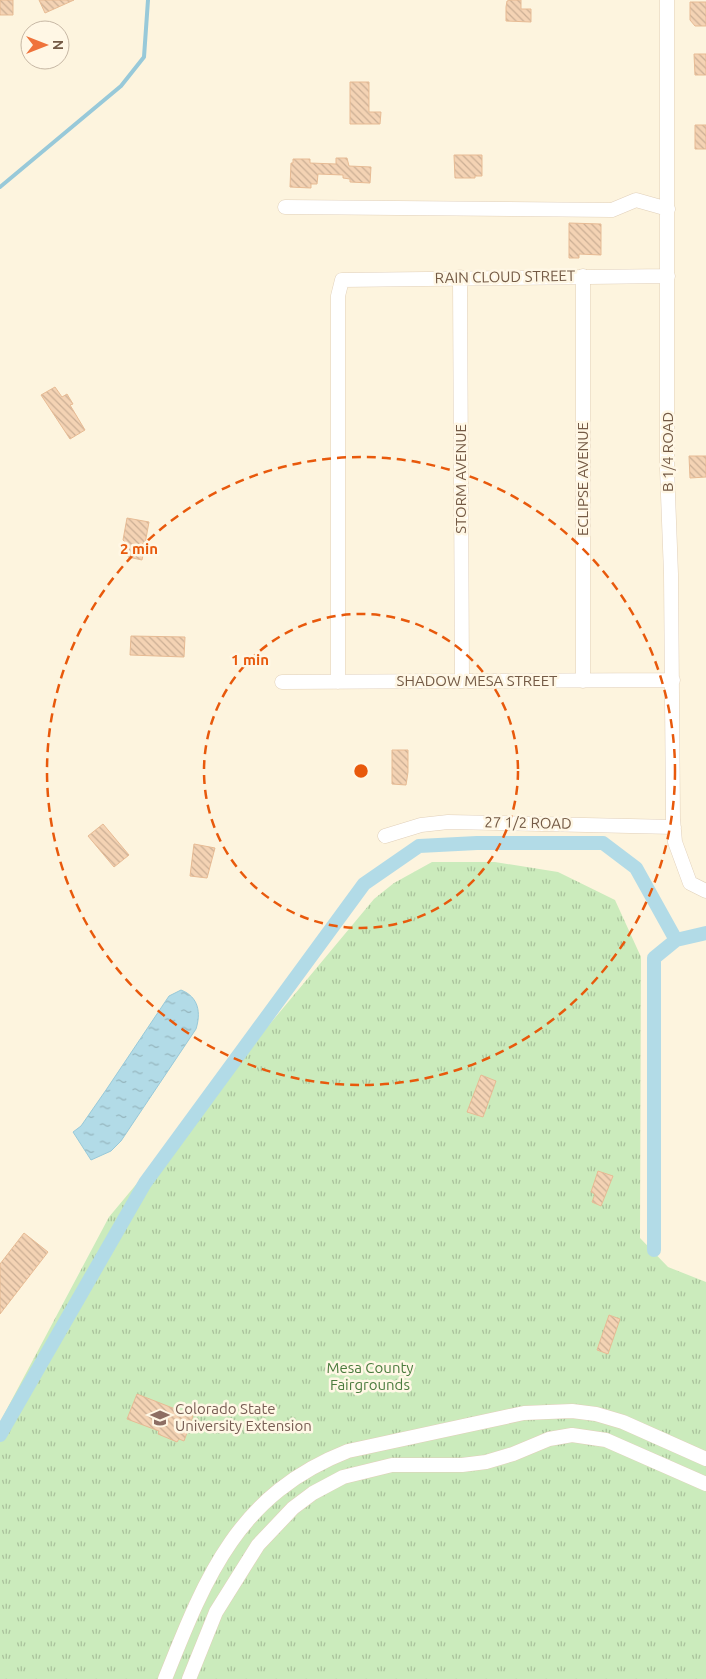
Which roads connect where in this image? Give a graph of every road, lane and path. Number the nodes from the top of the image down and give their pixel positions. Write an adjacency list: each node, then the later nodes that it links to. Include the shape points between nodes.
1 (667, 0): 3 (street, B 1/4 ROAD)
2 (285, 207): 3 (street, via 612,210 636,200)
3 (668, 208): 5 (street, B 1/4 ROAD)
4 (582, 276): 5 (street, RAIN CLOUD STREET); 6 (street, RAIN CLOUD STREET); 9 (street, ECLIPSE AVENUE)
5 (668, 276): 7 (street, B 1/4 ROAD, via 667,468)
6 (460, 277): 8 (street, STORM AVENUE); 11 (street, RAIN CLOUD STREET, via 342,280 338,296)
7 (673, 680): 9 (street, SHADOW MESA STREET); 12 (street, B 1/4 ROAD)
8 (462, 681): 9 (street, SHADOW MESA STREET); 11 (street, SHADOW MESA STREET)
9 (583, 681)
10 (282, 682): 11 (street, SHADOW MESA STREET)
11 (338, 682)
12 (674, 827): 13 (street, 27 1/2 ROAD, via 448,822 421,825); 14 (street, B 1/4 ROAD, via 675,842 690,883)
13 (385, 836)
14 (706, 891)
15 (706, 1459): 17 (street, via 623,1422 572,1411 524,1413 348,1452 323,1461 271,1496 235,1535 195,1602)
16 (706, 1484): 18 (street, via 606,1440 572,1435 548,1439 486,1462 392,1465 343,1477 293,1508 258,1545 216,1612)
17 (165, 1679)
18 (189, 1679)

